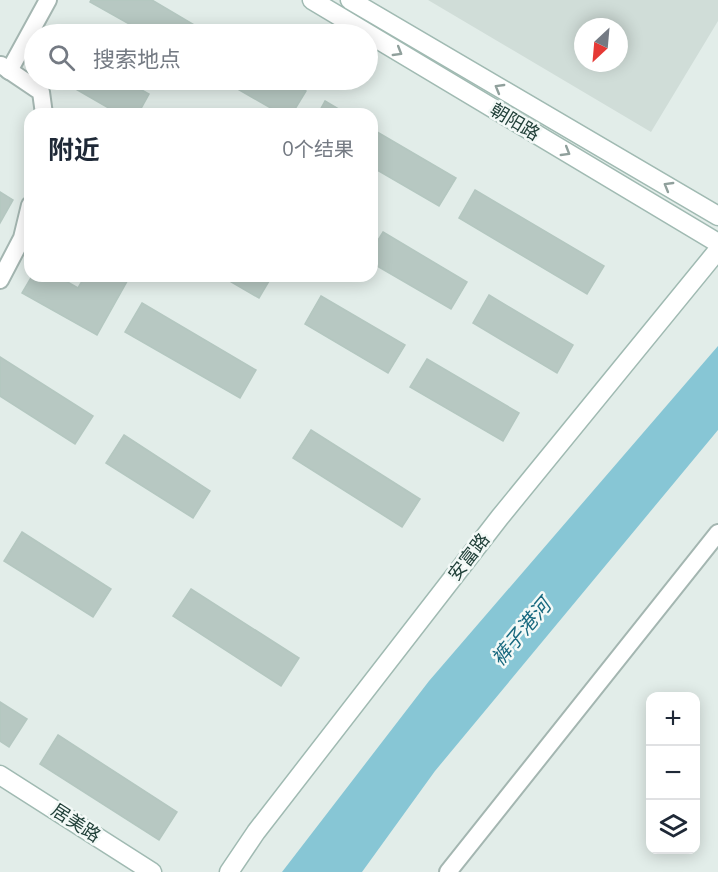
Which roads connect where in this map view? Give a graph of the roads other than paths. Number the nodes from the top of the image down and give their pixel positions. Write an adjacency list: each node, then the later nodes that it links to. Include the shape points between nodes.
1 (48, 0): 4 (street)
2 (312, 0): 5 (street, 朝阳路, one-way to 5)
3 (350, 0): 12 (street, 朝阳路, one-way to 3)
4 (33, 24)
5 (352, 24)
6 (24, 38): 8 (street)
7 (378, 40): 14 (street, 朝阳路, one-way to 14)
8 (5, 68): 9 (street)
9 (24, 81)
10 (38, 90): 11 (street)
11 (43, 108)
12 (718, 216)
13 (24, 230): 16 (street)
14 (718, 243)
15 (718, 249): 20 (street, 安富路, via 500,517)
16 (0, 280)
17 (718, 533): 21 (street)
18 (0, 775): 19 (street, 居美路)
19 (152, 872)
20 (229, 872)
21 (448, 872)

